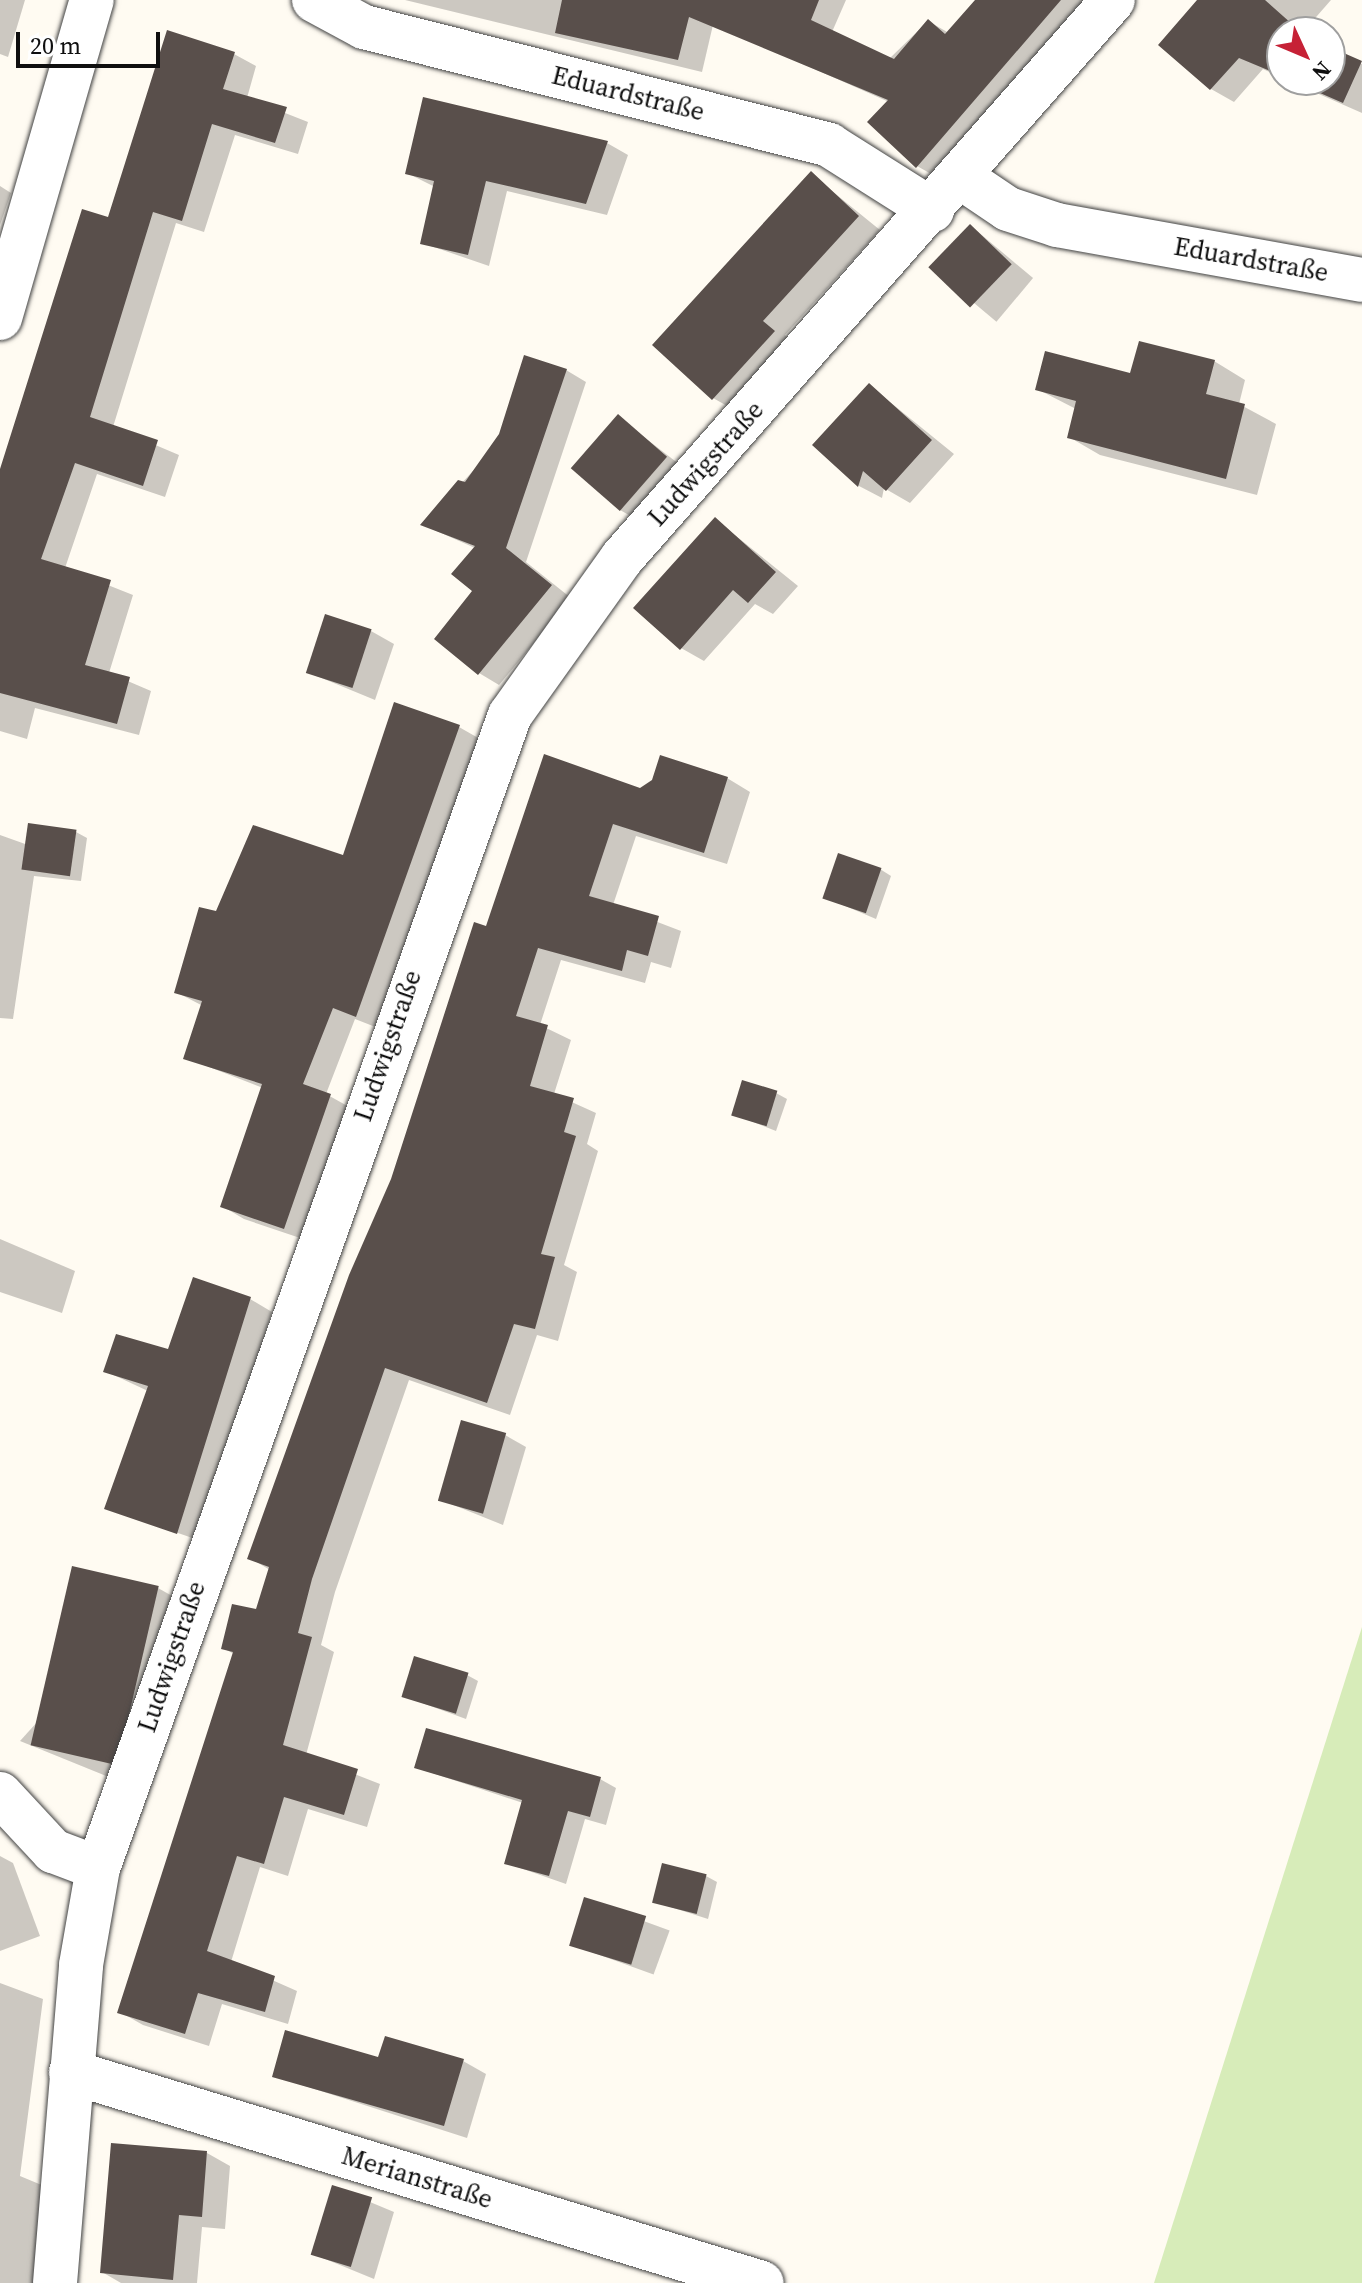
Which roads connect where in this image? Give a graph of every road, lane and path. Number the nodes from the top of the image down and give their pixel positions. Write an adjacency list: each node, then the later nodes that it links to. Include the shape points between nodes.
1 (92, 0): 7 (street)
2 (314, 0): 5 (street, Eduardstraße, via 364,27 829,145)
3 (1113, 0): 4 (street, Ludwigstraße)
4 (962, 178): 5 (street, Ludwigstraße); 6 (street, Eduardstraße, via 1008,209 1057,225)
5 (932, 210): 9 (street, Ludwigstraße, via 622,558 510,715)
6 (1362, 280)
7 (0, 318)
8 (0, 1794): 9 (street, via 53,1851)
9 (98, 1868): 10 (street, Ludwigstraße)
10 (71, 2072): 11 (street, Ludwigstraße); 12 (street, Merianstraße)
11 (55, 2283)
12 (762, 2283)

